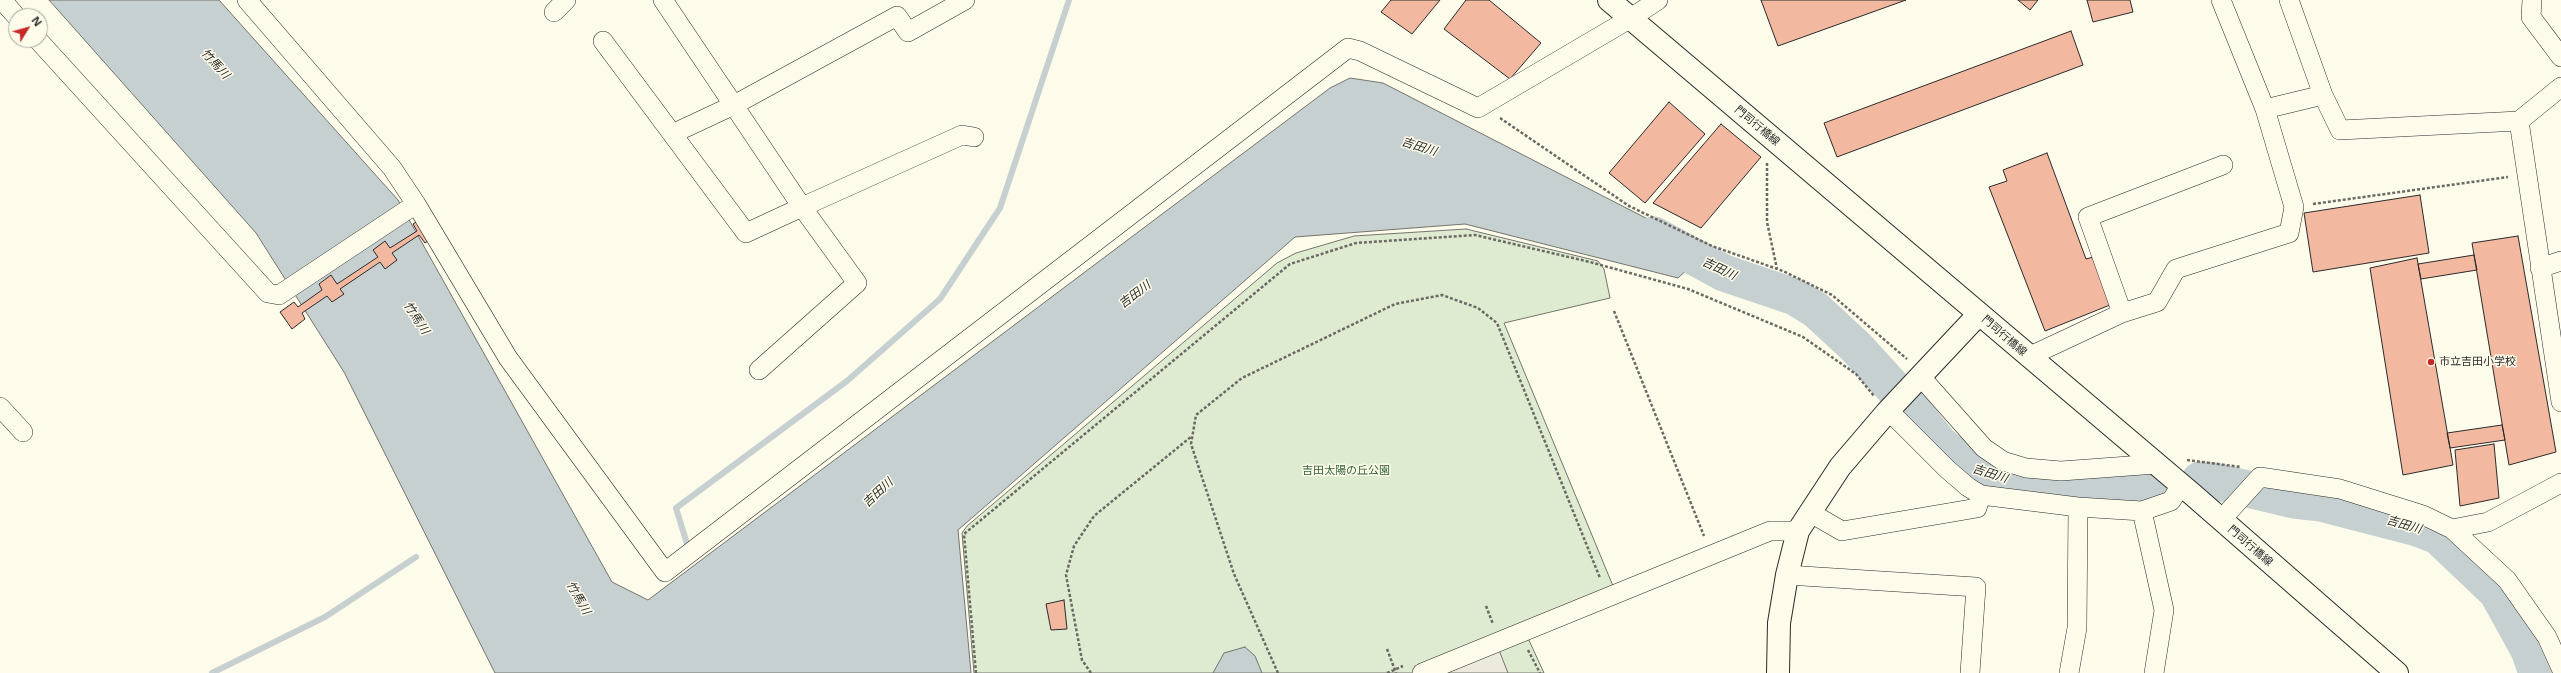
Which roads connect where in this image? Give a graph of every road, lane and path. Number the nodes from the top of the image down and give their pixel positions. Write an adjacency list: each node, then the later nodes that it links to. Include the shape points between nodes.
1 (2, 0): 10 (street)
2 (248, 0): 26 (street, via 392,168)
3 (663, 0): 17 (street)
4 (965, 0): 17 (street, via 908,32 897,16)
5 (1609, 0): 11 (main road, 門司行橋線)
6 (1658, 0): 11 (street)
7 (2221, 0): 19 (street)
8 (2289, 0): 16 (street)
9 (2532, 0): 14 (street, via 2531,17)
10 (9, 8)
11 (1631, 18): 18 (street); 34 (main road, 門司行橋線)
12 (603, 41): 21 (street)
13 (45, 48): 26 (street, via 268,293 279,295)
14 (2561, 57)
15 (2561, 87): 20 (street)
16 (2323, 95): 19 (street); 20 (street, via 2340,130)
17 (734, 105): 21 (street); 27 (street)
18 (1478, 108): 26 (street, via 1360,51 1348,48 665,572 508,358); 31 (path, via 1500,118 1629,206 1712,246)
19 (2265, 109): 28 (street)
20 (2519, 121): 25 (street)
21 (672, 134): 27 (street, via 746,233)
22 (974, 137): 27 (street, via 962,135)
23 (1767, 160): 31 (path, via 1767,222)
24 (2223, 165): 33 (street, via 2088,217)
25 (2526, 175): 28 (path); 30 (street)
26 (412, 206)
27 (802, 206): 36 (street, via 857,283)
28 (2294, 207): 33 (street, via 2289,232 2176,269 2157,302)
29 (2561, 261): 30 (street)
30 (2540, 268): 38 (street)
31 (1777, 269): 37 (path, via 1832,295)
32 (1614, 311): 55 (path)
33 (2122, 313): 35 (street)
34 (1979, 314): 35 (main road, 門司行橋線); 37 (main road)
35 (2028, 357): 44 (main road, 門司行橋線)
36 (759, 370)
37 (1914, 373): 40 (main road); 44 (street, via 1984,448 2003,461 2026,468 2061,471)
38 (2561, 398)
39 (0, 407): 41 (street)
40 (1891, 407): 48 (street, via 1897,419 1947,470); 51 (main road, via 1840,467); 61 (path, via 1856,374 1803,337 1688,289 1590,262 1475,235 1356,243 1290,264 964,534)
41 (23, 432)
42 (1192, 435): 57 (path, via 1196,415 1242,378 1395,304 1442,295 1478,308 1497,322); 62 (path, via 1094,516 1074,546 1066,575 1082,660); 63 (path, via 1191,444 1234,574)
43 (2183, 460): 45 (path, via 2252,468)
44 (2156, 464): 47 (main road, 門司行橋線)
45 (2262, 478): 52 (street); 53 (street, via 2340,488 2423,515)
46 (2561, 483): 53 (street, via 2488,522)
47 (2181, 485): 50 (street, via 2171,501); 52 (main road, 門司行橋線)
48 (1981, 495): 49 (street); 51 (street, via 1977,508 1842,531)
49 (2078, 507): 50 (street); 69 (street, via 2077,628)
50 (2142, 511): 70 (street, via 2164,610)
51 (1809, 512): 54 (main road)
52 (2221, 519): 71 (main road, 門司行橋線)
53 (2452, 529): 60 (street, via 2507,580 2547,637)
54 (1798, 531): 55 (street, via 1770,531); 56 (main road)
55 (1712, 555): 57 (street)
56 (1787, 575): 67 (main road, via 1779,623); 68 (street, via 1976,587)
57 (1608, 597): 58 (street)
58 (1520, 633): 65 (street); 66 (path)
59 (1387, 649): 64 (path)
60 (2561, 668)
61 (976, 673)
62 (1091, 673)
63 (1278, 673)
64 (1396, 673)
65 (1422, 673)
66 (1540, 673)
67 (1778, 673)
68 (1970, 673)
69 (2069, 673)
70 (2154, 673)
71 (2397, 673)

